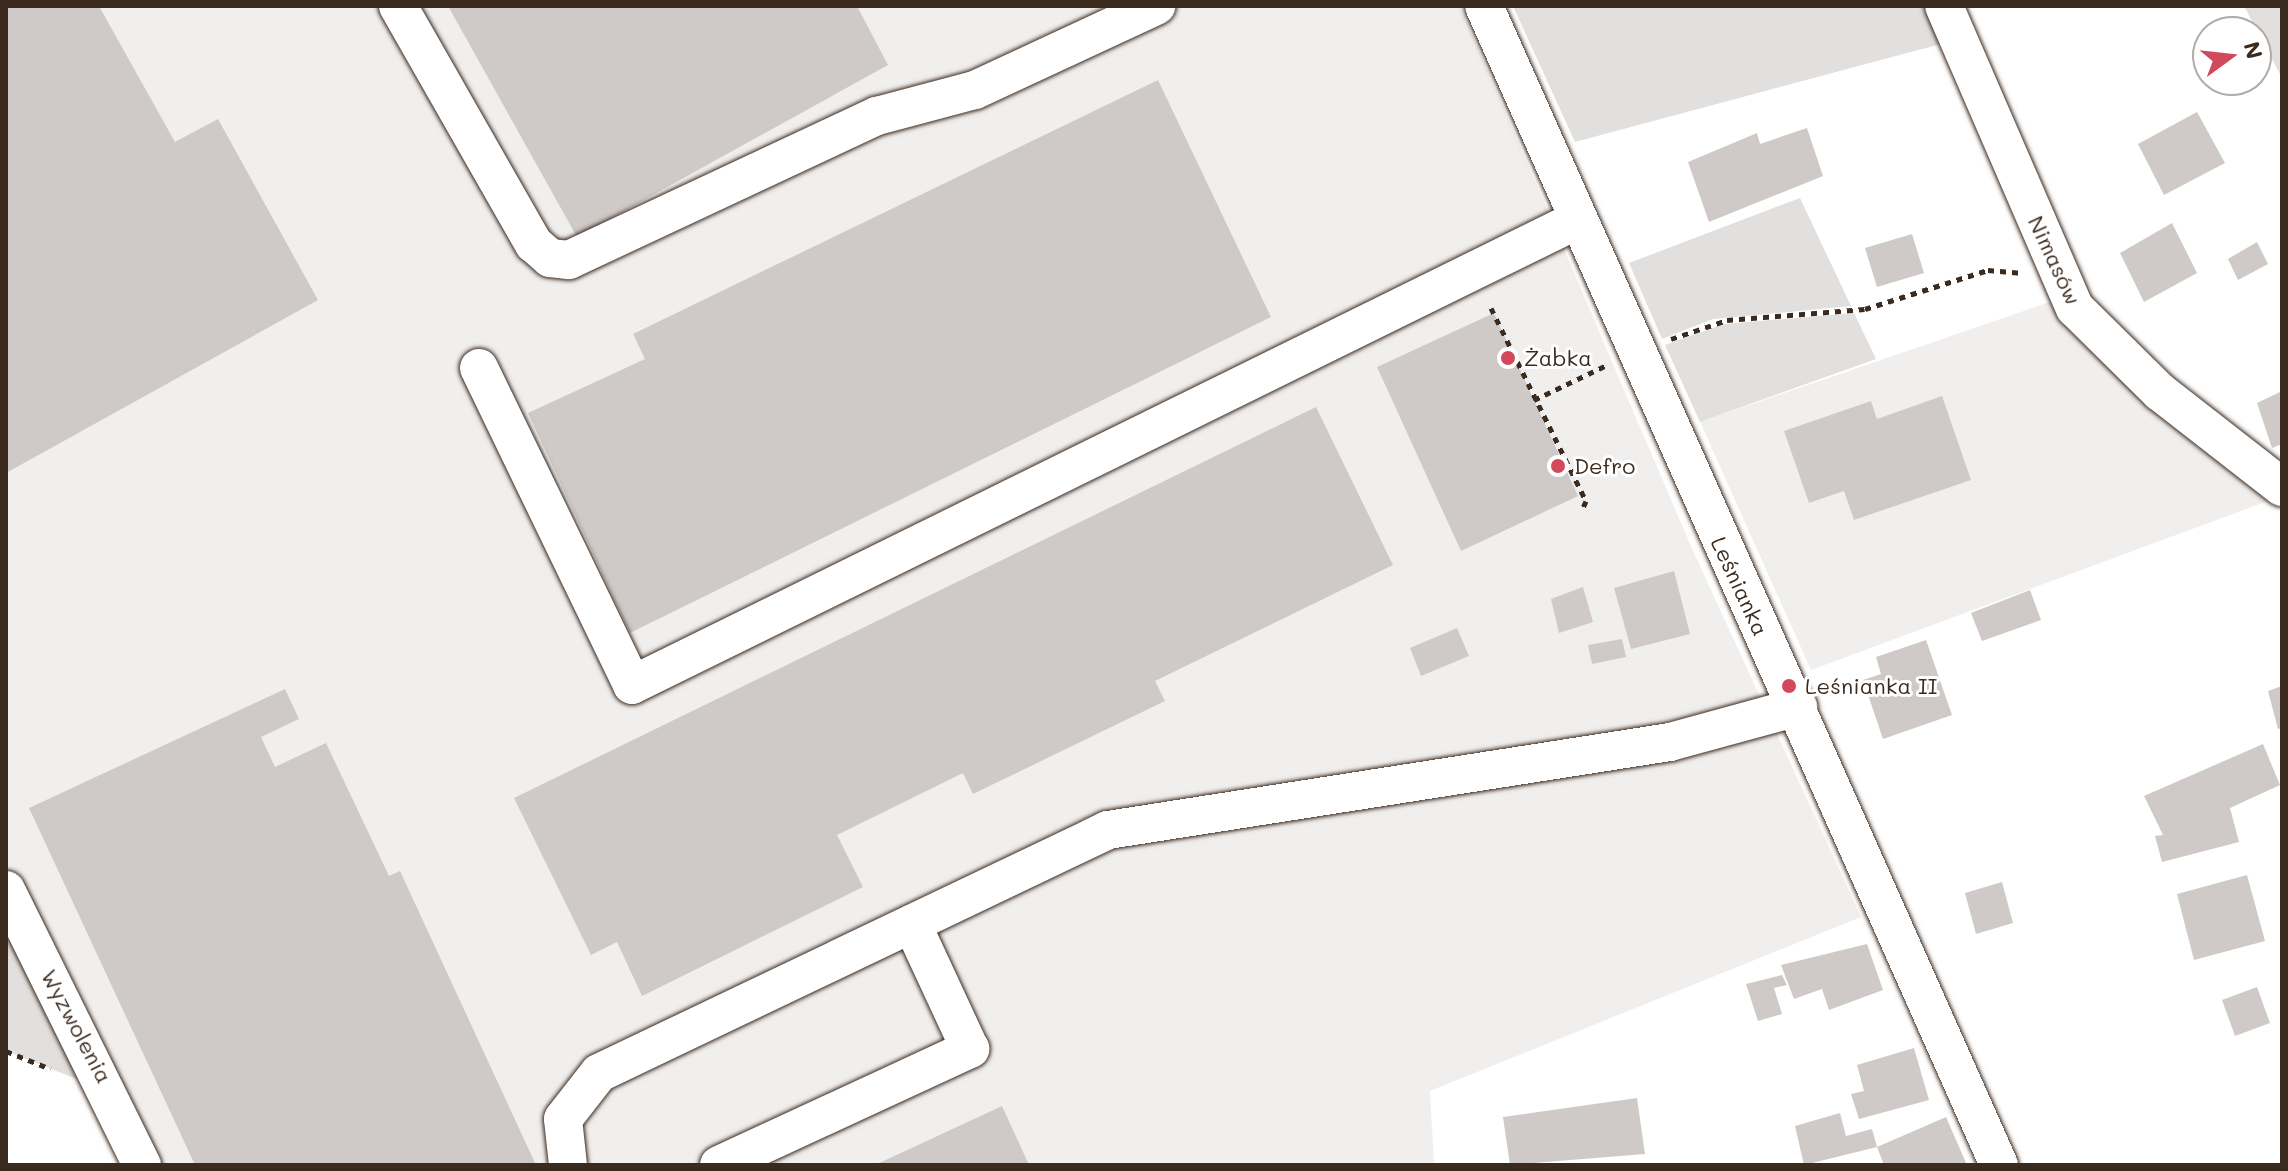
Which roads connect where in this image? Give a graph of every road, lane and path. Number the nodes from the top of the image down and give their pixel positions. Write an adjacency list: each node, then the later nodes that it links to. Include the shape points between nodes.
1 (398, 6): 2 (street, via 534,244 550,258 569,260 877,116 975,90)
2 (1156, 6)
3 (1484, 6): 5 (street, Leśnianka)
4 (1944, 6): 6 (street, Nimasów)
5 (1577, 220): 8 (street, Leśnianka); 9 (street, via 632,685)
6 (2059, 273): 8 (path, via 1988,270 1865,309 1727,320); 11 (street, Nimasów, via 2075,308 2160,392)
7 (1481, 313): 10 (path, via 1494,306)
8 (1619, 359): 10 (path); 13 (street, Leśnianka)
9 (479, 368)
10 (1536, 399): 12 (path, via 1586,501)
11 (2282, 487)
12 (1582, 510)
13 (1798, 707): 15 (street, via 1670,742 1108,830); 19 (street, Leśnianka)
14 (6, 890): 16 (street, Wyzwolenia)
15 (912, 924): 17 (street, via 599,1073 563,1119); 18 (street, via 970,1049)
16 (142, 1165)
17 (568, 1165)
18 (719, 1165)
19 (1999, 1165)

